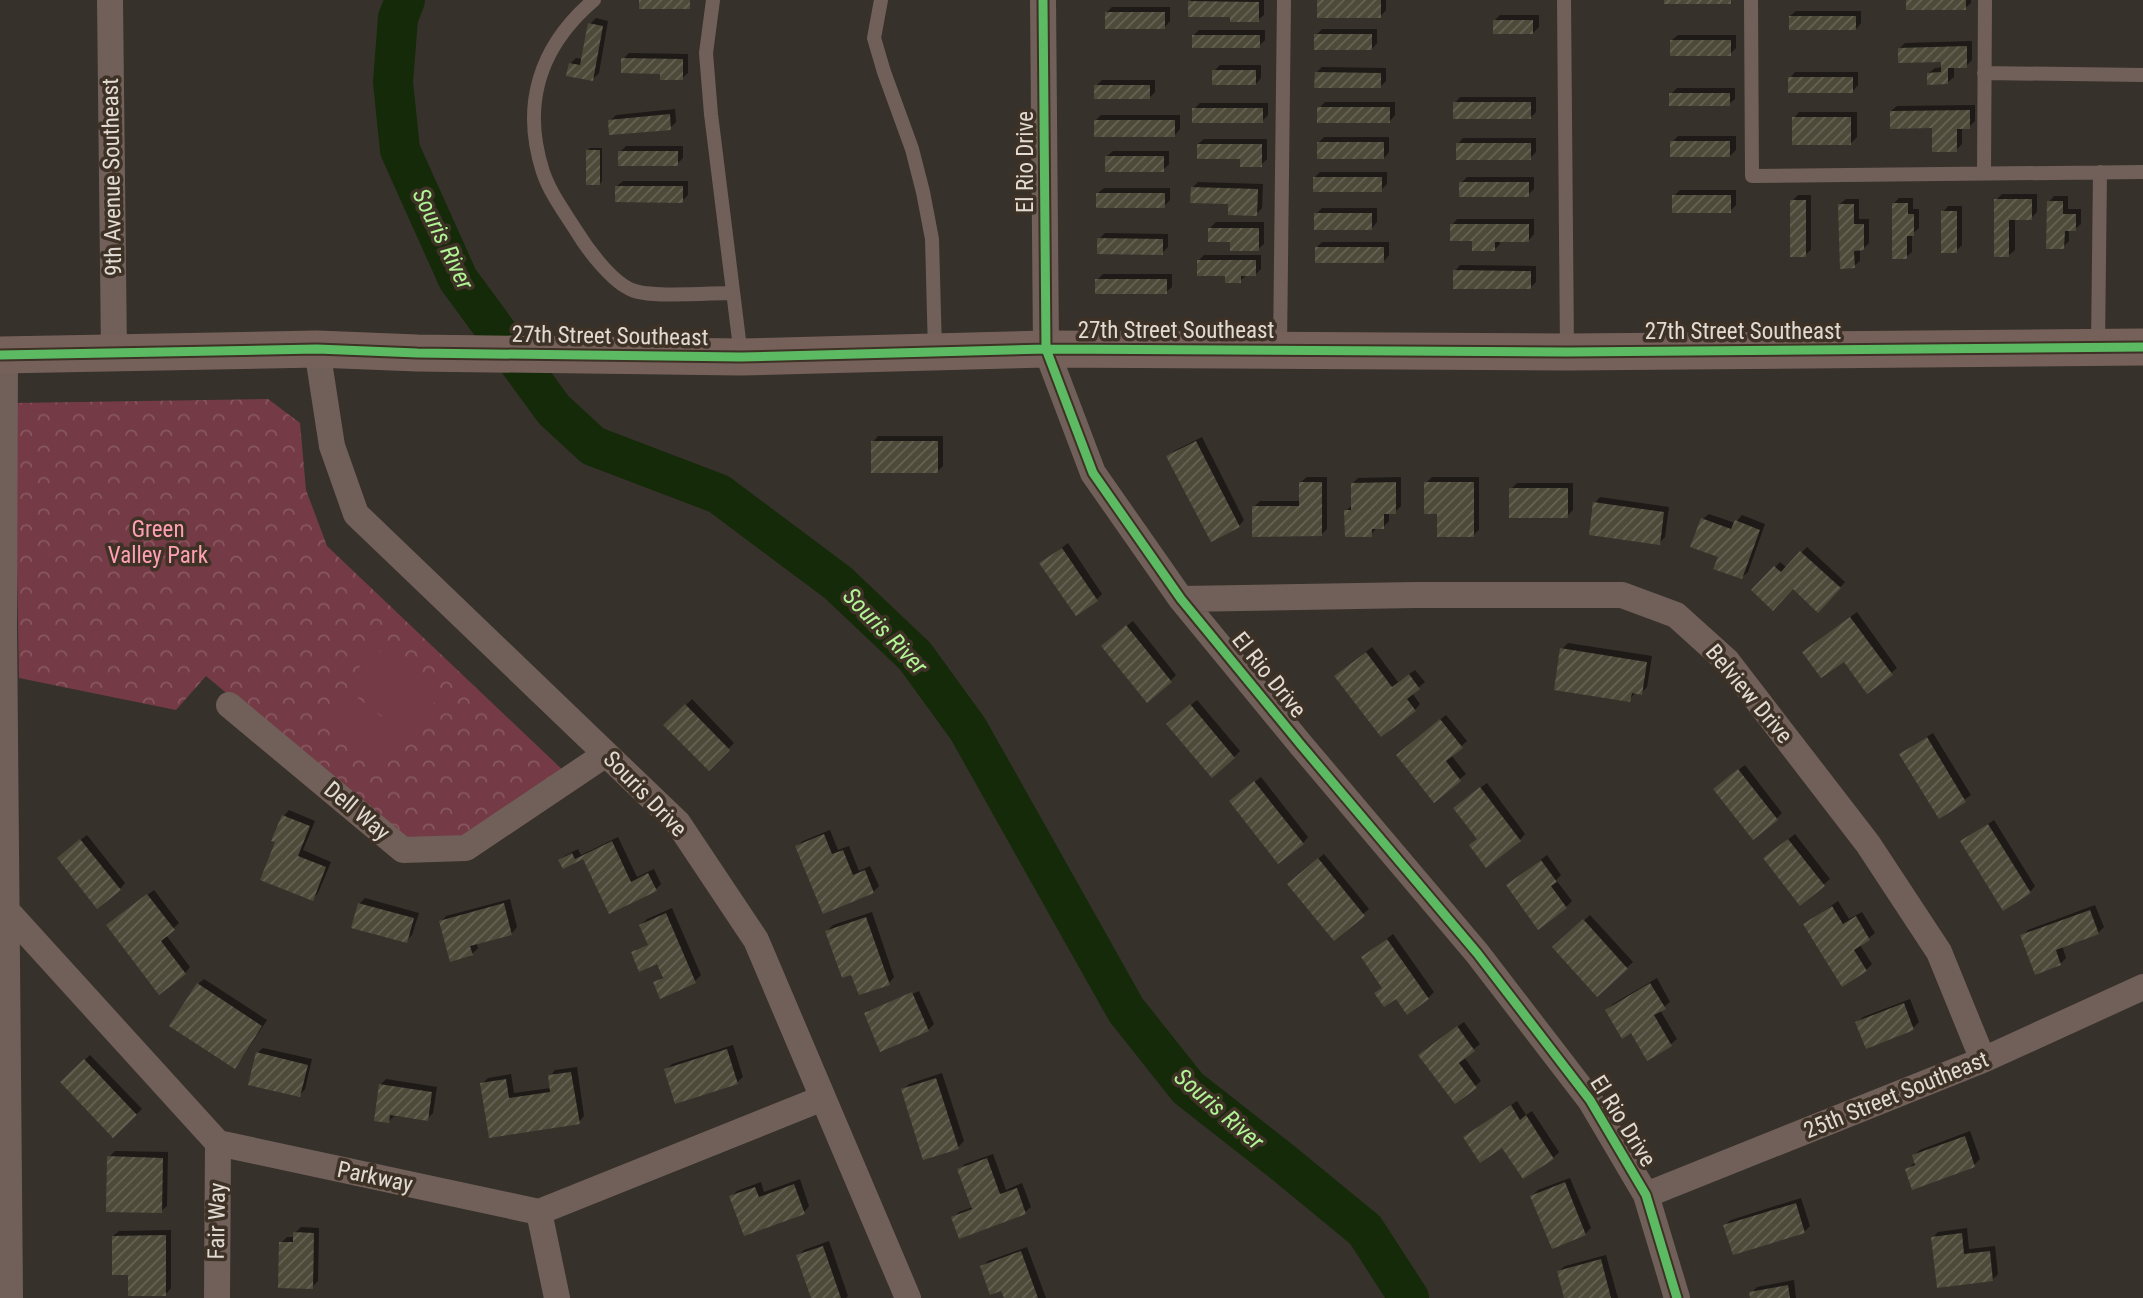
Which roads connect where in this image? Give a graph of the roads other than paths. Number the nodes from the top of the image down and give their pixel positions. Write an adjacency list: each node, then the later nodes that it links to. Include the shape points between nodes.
1 (110, 0): 23 (street, 9th Avenue Southeast)
2 (594, 0): 15 (lane, via 558,39 541,73 533,102 535,142 544,174 586,245 609,273 632,290)
3 (713, 0): 15 (lane, via 706,53)
4 (881, 0): 21 (lane, via 874,38 912,149 932,239)
5 (1043, 0): 19 (street, El Rio Drive)
6 (1284, 0): 20 (lane)
7 (1564, 0): 22 (lane)
8 (1751, 0): 14 (lane, via 1752,176)
9 (1985, 0): 10 (lane)
10 (1984, 73): 11 (lane); 14 (lane)
11 (2143, 75)
12 (2100, 172): 13 (lane); 14 (lane); 16 (lane)
13 (2143, 172)
14 (1984, 173)
15 (733, 293): 25 (lane)
16 (2098, 347): 17 (street, 27th Street Southeast); 22 (street, 27th Street Southeast)
17 (2143, 347)
18 (317, 349): 23 (street, 27th Street Southeast); 25 (street, 27th Street Southeast); 28 (street, Souris Drive, via 332,446 356,514)
19 (1046, 349): 20 (street, 27th Street Southeast); 21 (street, 27th Street Southeast); 26 (street, El Rio Drive, via 1093,473)
20 (1280, 350): 22 (street, 27th Street Southeast)
21 (935, 352): 25 (street, 27th Street Southeast)
22 (1567, 352)
23 (114, 354): 24 (street, 27th Street Southeast)
24 (2, 355): 29 (street)
25 (741, 357)
26 (1181, 599): 31 (street, Belview Drive, via 1622,595 1676,615 1727,661 1868,845 1940,952); 34 (street, El Rio Drive, via 1485,963 1590,1100)
27 (229, 705): 28 (street, Dell Way, via 404,850 466,848)
28 (607, 754): 32 (street, Souris Drive, via 678,823 756,940)
29 (4, 912): 33 (street); 36 (street)
30 (2143, 988): 31 (street, 25th Street Southeast)
31 (1983, 1060): 34 (street, 25th Street Southeast)
32 (823, 1098): 35 (street); 39 (street, Souris Drive)
33 (218, 1143): 35 (street, Parkway); 37 (street, Fair Way)
34 (1646, 1195): 40 (street, El Rio Drive)
35 (539, 1212): 38 (street)
36 (10, 1298)
37 (217, 1298)
38 (556, 1298)
39 (908, 1298)
40 (1676, 1298)

